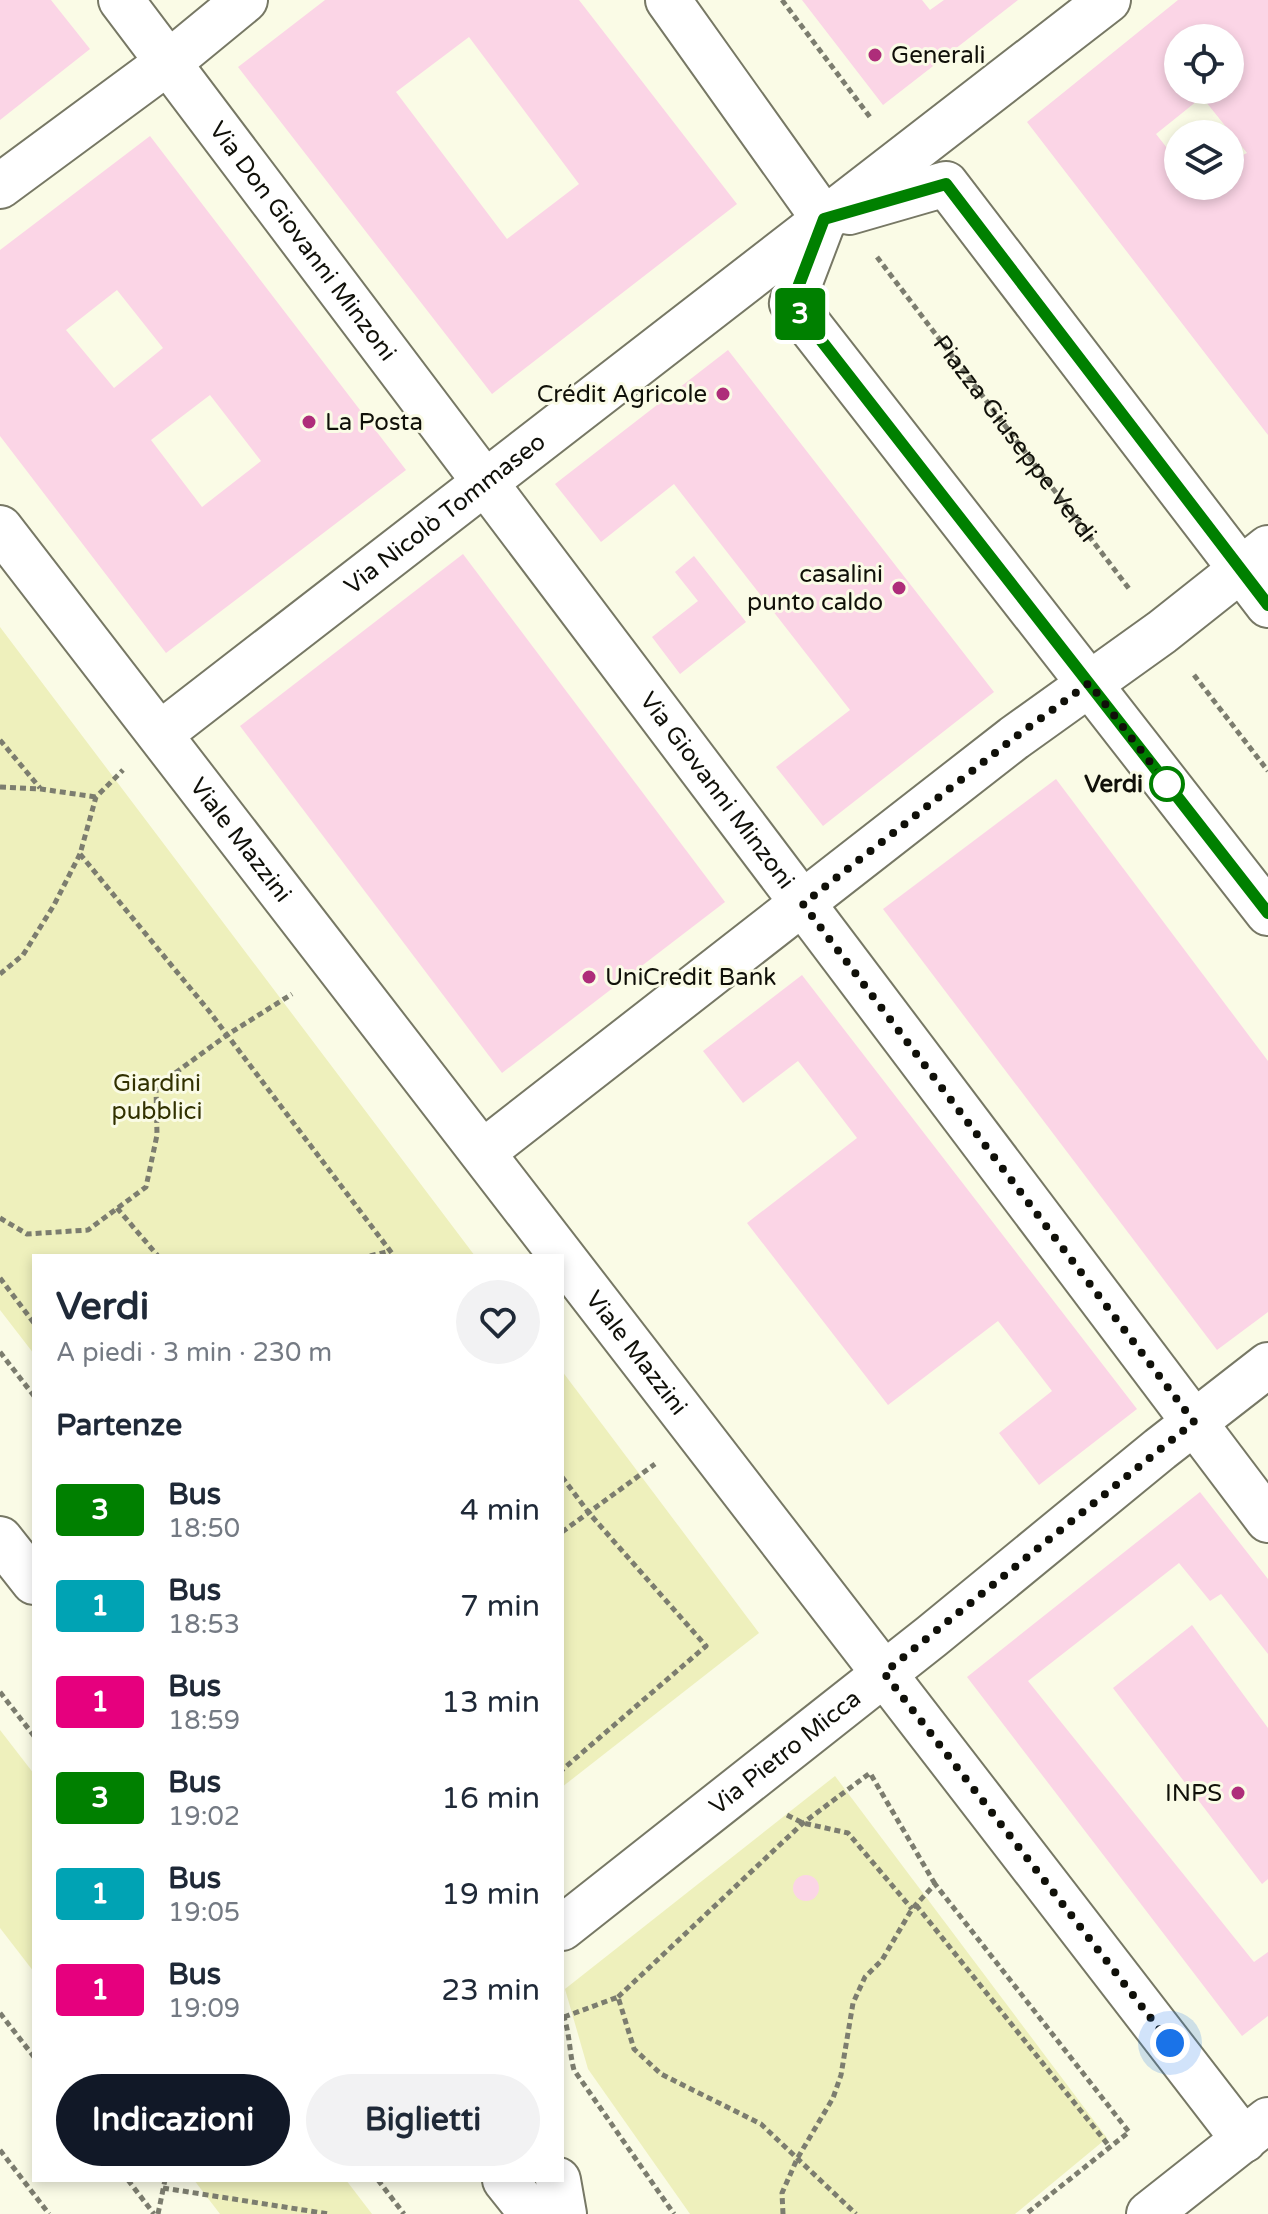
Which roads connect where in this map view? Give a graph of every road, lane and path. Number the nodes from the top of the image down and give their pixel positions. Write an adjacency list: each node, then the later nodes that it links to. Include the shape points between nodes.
1 (121, 0): 6 (street, Via Don Giovanni Minzoni)
2 (245, 0): 6 (street)
3 (668, 0): 9 (street)
4 (782, 0): 7 (path)
5 (1108, 0): 9 (street, Via Nicolò Tommaseo)
6 (168, 62): 8 (street); 11 (street, Via Don Giovanni Minzoni)
7 (879, 128)
8 (0, 186)
9 (824, 219): 11 (street, Via Nicolò Tommaseo); 13 (street, via 946,184); 16 (street, via 792,303)
10 (877, 256): 15 (path, Piazza Giuseppe Verdi)
11 (485, 483): 17 (street, Via Nicolò Tommaseo); 24 (street, Via Giovanni Minzoni)
12 (0, 528): 17 (street, Viale Mazzini)
13 (1255, 559): 14 (street); 15 (street)
14 (1268, 605)
15 (1162, 632): 16 (street); 19 (path, Piazza Giuseppe Verdi)
16 (1089, 683): 24 (street); 25 (street)
17 (160, 734): 22 (path); 26 (street, Viale Mazzini)
18 (0, 740): 21 (path)
19 (1268, 771)
20 (0, 787): 21 (path)
21 (41, 789): 22 (path)
22 (96, 797): 23 (path)
23 (80, 854): 27 (path, via 23,955); 28 (path)
24 (803, 904): 29 (street); 41 (street, Via Giovanni Minzoni)
25 (1268, 913)
26 (339, 965): 28 (path); 29 (street, Viale Mazzini)
27 (0, 974)
28 (227, 1035): 30 (path, via 156,1087 157,1135 146,1187); 33 (path)
29 (483, 1152): 34 (street, Viale Mazzini)
30 (117, 1208): 31 (path, via 88,1230 27,1234); 32 (path)
31 (0, 1218)
32 (156, 1254)
33 (390, 1254)
34 (561, 1254)
35 (564, 1258): 42 (street, Viale Mazzini)
36 (0, 1278): 37 (path)
37 (32, 1320)
38 (0, 1352): 40 (path)
39 (1268, 1365): 41 (street, Via Pietro Micca)
40 (32, 1393)
41 (1194, 1422): 45 (street, Via Giovanni Minzoni); 49 (street, Via Pietro Micca)
42 (697, 1432): 44 (path); 49 (street, Viale Mazzini)
43 (564, 1480): 44 (path)
44 (589, 1513): 46 (path); 52 (path, via 706,1646)
45 (1268, 1520)
46 (564, 1531)
47 (0, 1539): 48 (street)
48 (32, 1579)
49 (884, 1673): 57 (street, Via Pietro Micca); 63 (street, Viale Mazzini)
50 (0, 1692): 51 (path)
51 (32, 1733)
52 (564, 1768)
53 (781, 1812): 54 (path)
54 (803, 1823): 55 (path, via 870,1773); 56 (path, via 848,1833); 58 (path)
55 (935, 1884): 56 (path); 64 (path, via 1129,2132)
56 (914, 1907): 64 (path); 66 (path, via 882,1960 865,1977 853,2003 837,2086)
57 (564, 1926)
58 (618, 1997): 60 (path); 66 (path, via 634,2049 661,2074 761,2124)
59 (0, 2013): 62 (path)
60 (564, 2015)
61 (564, 2018): 79 (path, via 574,2070)
62 (32, 2054)
63 (1256, 2130): 83 (street)
64 (1109, 2146): 82 (path)
65 (0, 2150): 73 (path)
66 (797, 2159): 80 (path, via 782,2193); 81 (path)
67 (130, 2182): 74 (path)
68 (164, 2182): 72 (path)
69 (380, 2182): 76 (path)
70 (507, 2182): 77 (street)
71 (558, 2182): 78 (street)
72 (163, 2188): 74 (path); 75 (path)
73 (49, 2214)
74 (156, 2214)
75 (329, 2214)
76 (404, 2214)
77 (532, 2214)
78 (564, 2214)
79 (674, 2214)
80 (783, 2214)
81 (856, 2214)
82 (1026, 2214)
83 (1149, 2214)

